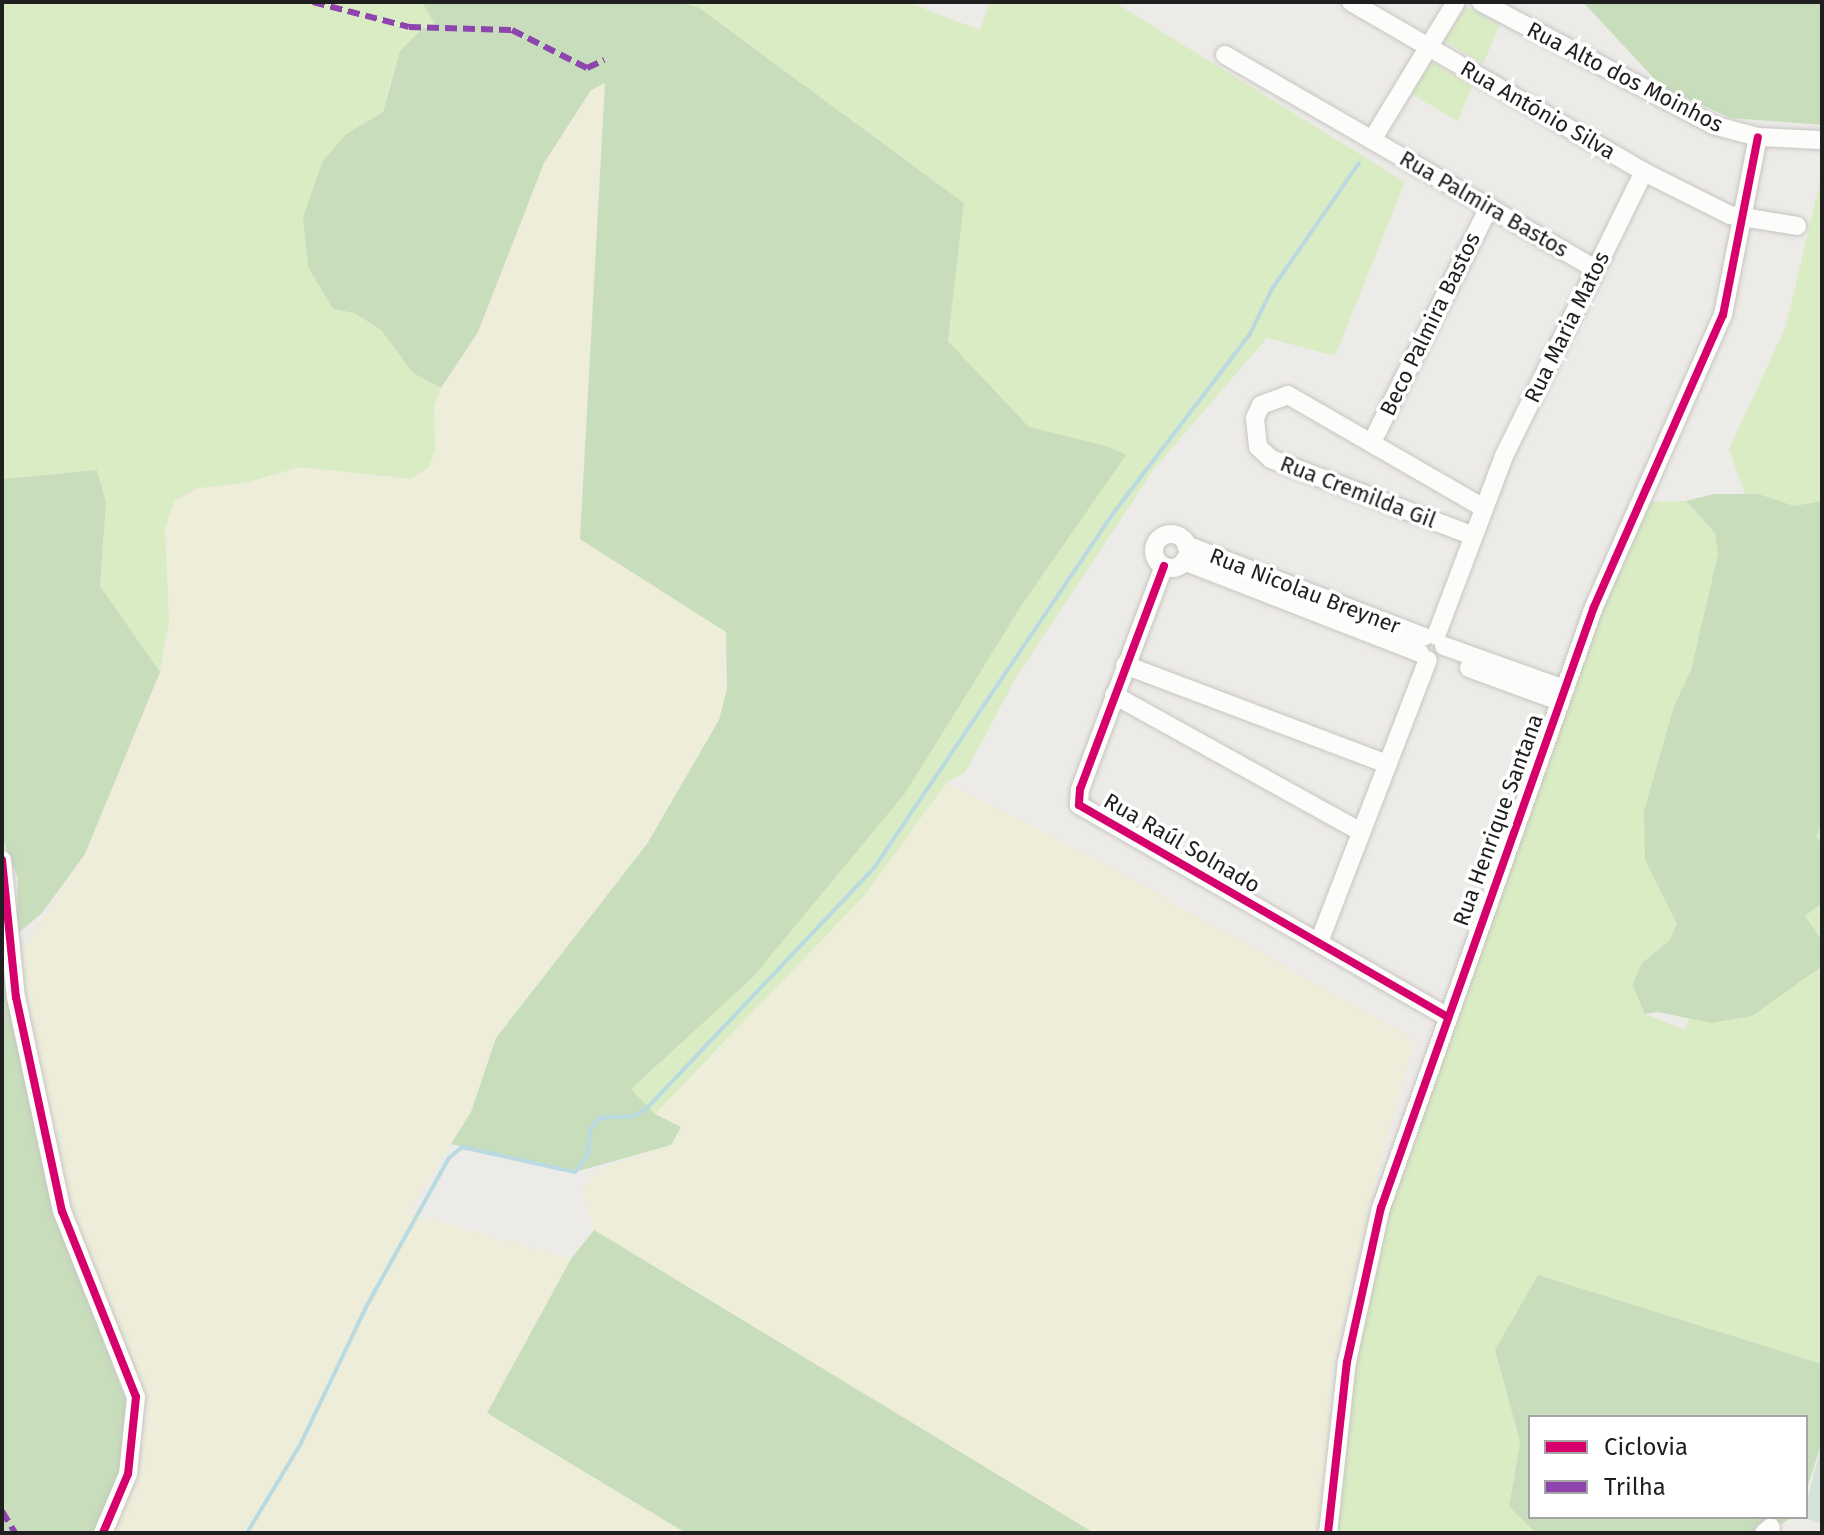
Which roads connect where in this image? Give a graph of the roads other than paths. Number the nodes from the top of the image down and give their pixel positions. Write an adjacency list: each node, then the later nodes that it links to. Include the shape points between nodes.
1 (1351, 2): 4 (street, Rua António Silva)
2 (1456, 2): 4 (street)
3 (1481, 2): 6 (street, Rua Alto dos Moinhos, via 1692,116)
4 (1431, 48): 7 (street); 9 (street, Rua António Silva)
5 (1225, 55): 7 (street, Rua Palmira Bastos)
6 (1758, 137): 8 (street, Rua Alto dos Moinhos); 11 (street, Rua Henrique Santana)
7 (1372, 140): 10 (street, Rua Palmira Bastos)
8 (1822, 140)
9 (1644, 172): 11 (street); 13 (street, Rua Maria Matos)
10 (1489, 207): 13 (street, Rua Palmira Bastos); 14 (street, Beco Palmira Bastos)
11 (1743, 217): 12 (street); 22 (street, Rua Henrique Santana, via 1723,315 1610,567)
12 (1797, 226)
13 (1595, 269): 15 (street, Rua Maria Matos)
14 (1372, 442): 15 (street, Rua Cremilda Gil); 16 (street, Rua Cremilda Gil, via 1288,395 1261,405 1255,418 1258,447 1271,459)
15 (1482, 507): 16 (street, Rua Maria Matos)
16 (1471, 535): 19 (street, Rua Maria Matos)
17 (1185, 553): 18 (street); 18 (street, Rua Raúl Solnado, via 1175,535 1160,539 1155,554); 19 (street, Rua Nicolau Breyner)
18 (1164, 566): 20 (street, Rua Raúl Solnado)
19 (1432, 648): 22 (street, Rua Nicolau Breyner); 23 (street, Rua Maria Matos)
20 (1125, 665): 21 (street, Rua Raúl Solnado); 23 (street)
21 (1114, 695): 24 (street); 26 (street, Rua Raúl Solnado, via 1079,805)
22 (1562, 695): 27 (street, Rua Henrique Santana)
23 (1384, 763): 24 (street, Rua Maria Matos)
24 (1359, 831): 26 (street, Rua Maria Matos)
25 (2, 860): 28 (street, via 16,997 62,1211 136,1397 128,1474)
26 (1319, 942): 27 (street, Rua Raúl Solnado)
27 (1446, 1016): 29 (street, Rua Henrique Santana, via 1381,1208 1347,1362)
28 (103, 1533)
29 (1328, 1533)

